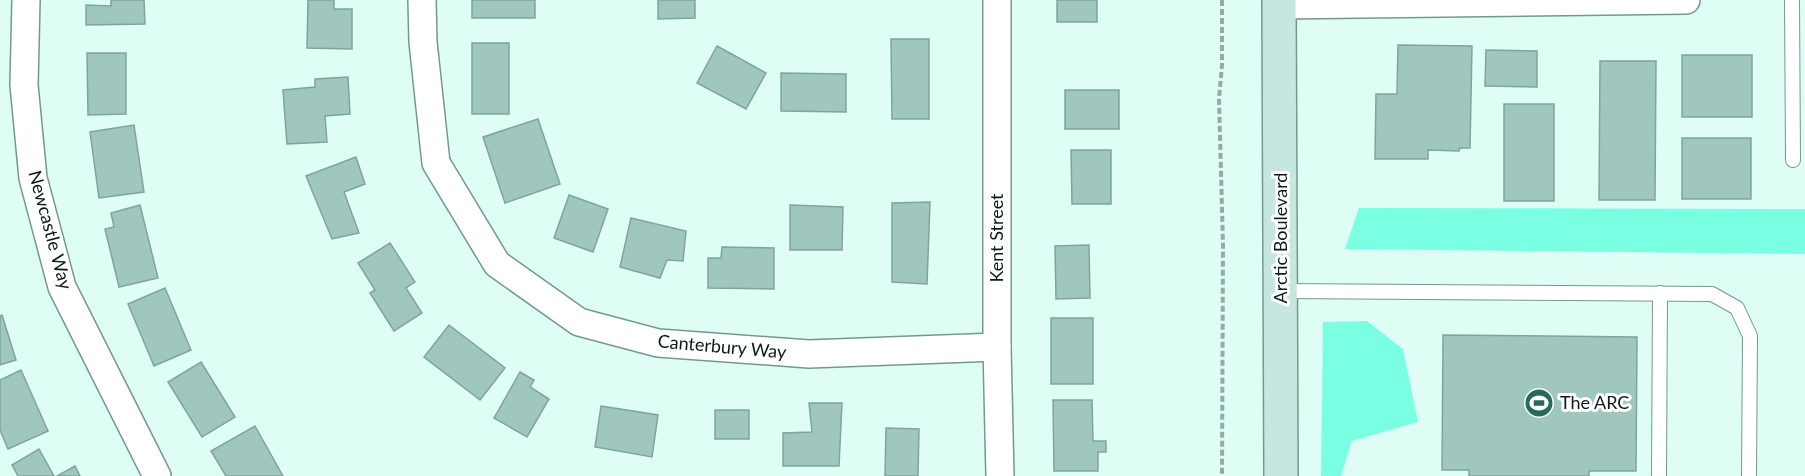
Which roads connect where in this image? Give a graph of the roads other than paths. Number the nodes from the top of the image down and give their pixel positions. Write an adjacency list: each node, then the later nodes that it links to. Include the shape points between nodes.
1 (26, 0): 11 (street, Newcastle Way, via 24,85 33,178 62,287)
2 (422, 0): 10 (street, Canterbury Way, via 436,163 496,264 579,322 658,343 809,354)
3 (997, 0): 10 (street, Kent Street)
4 (1686, 0): 6 (street)
5 (1792, 0): 7 (lane)
6 (1279, 3): 8 (main road, Arctic Boulevard)
7 (1793, 160)
8 (1281, 291): 9 (lane); 13 (main road, Arctic Boulevard)
9 (1660, 293): 14 (lane); 15 (lane, via 1713,294 1737,308 1750,336)
10 (997, 347): 12 (street, Kent Street)
11 (157, 476)
12 (1000, 476)
13 (1281, 476)
14 (1659, 476)
15 (1749, 476)

